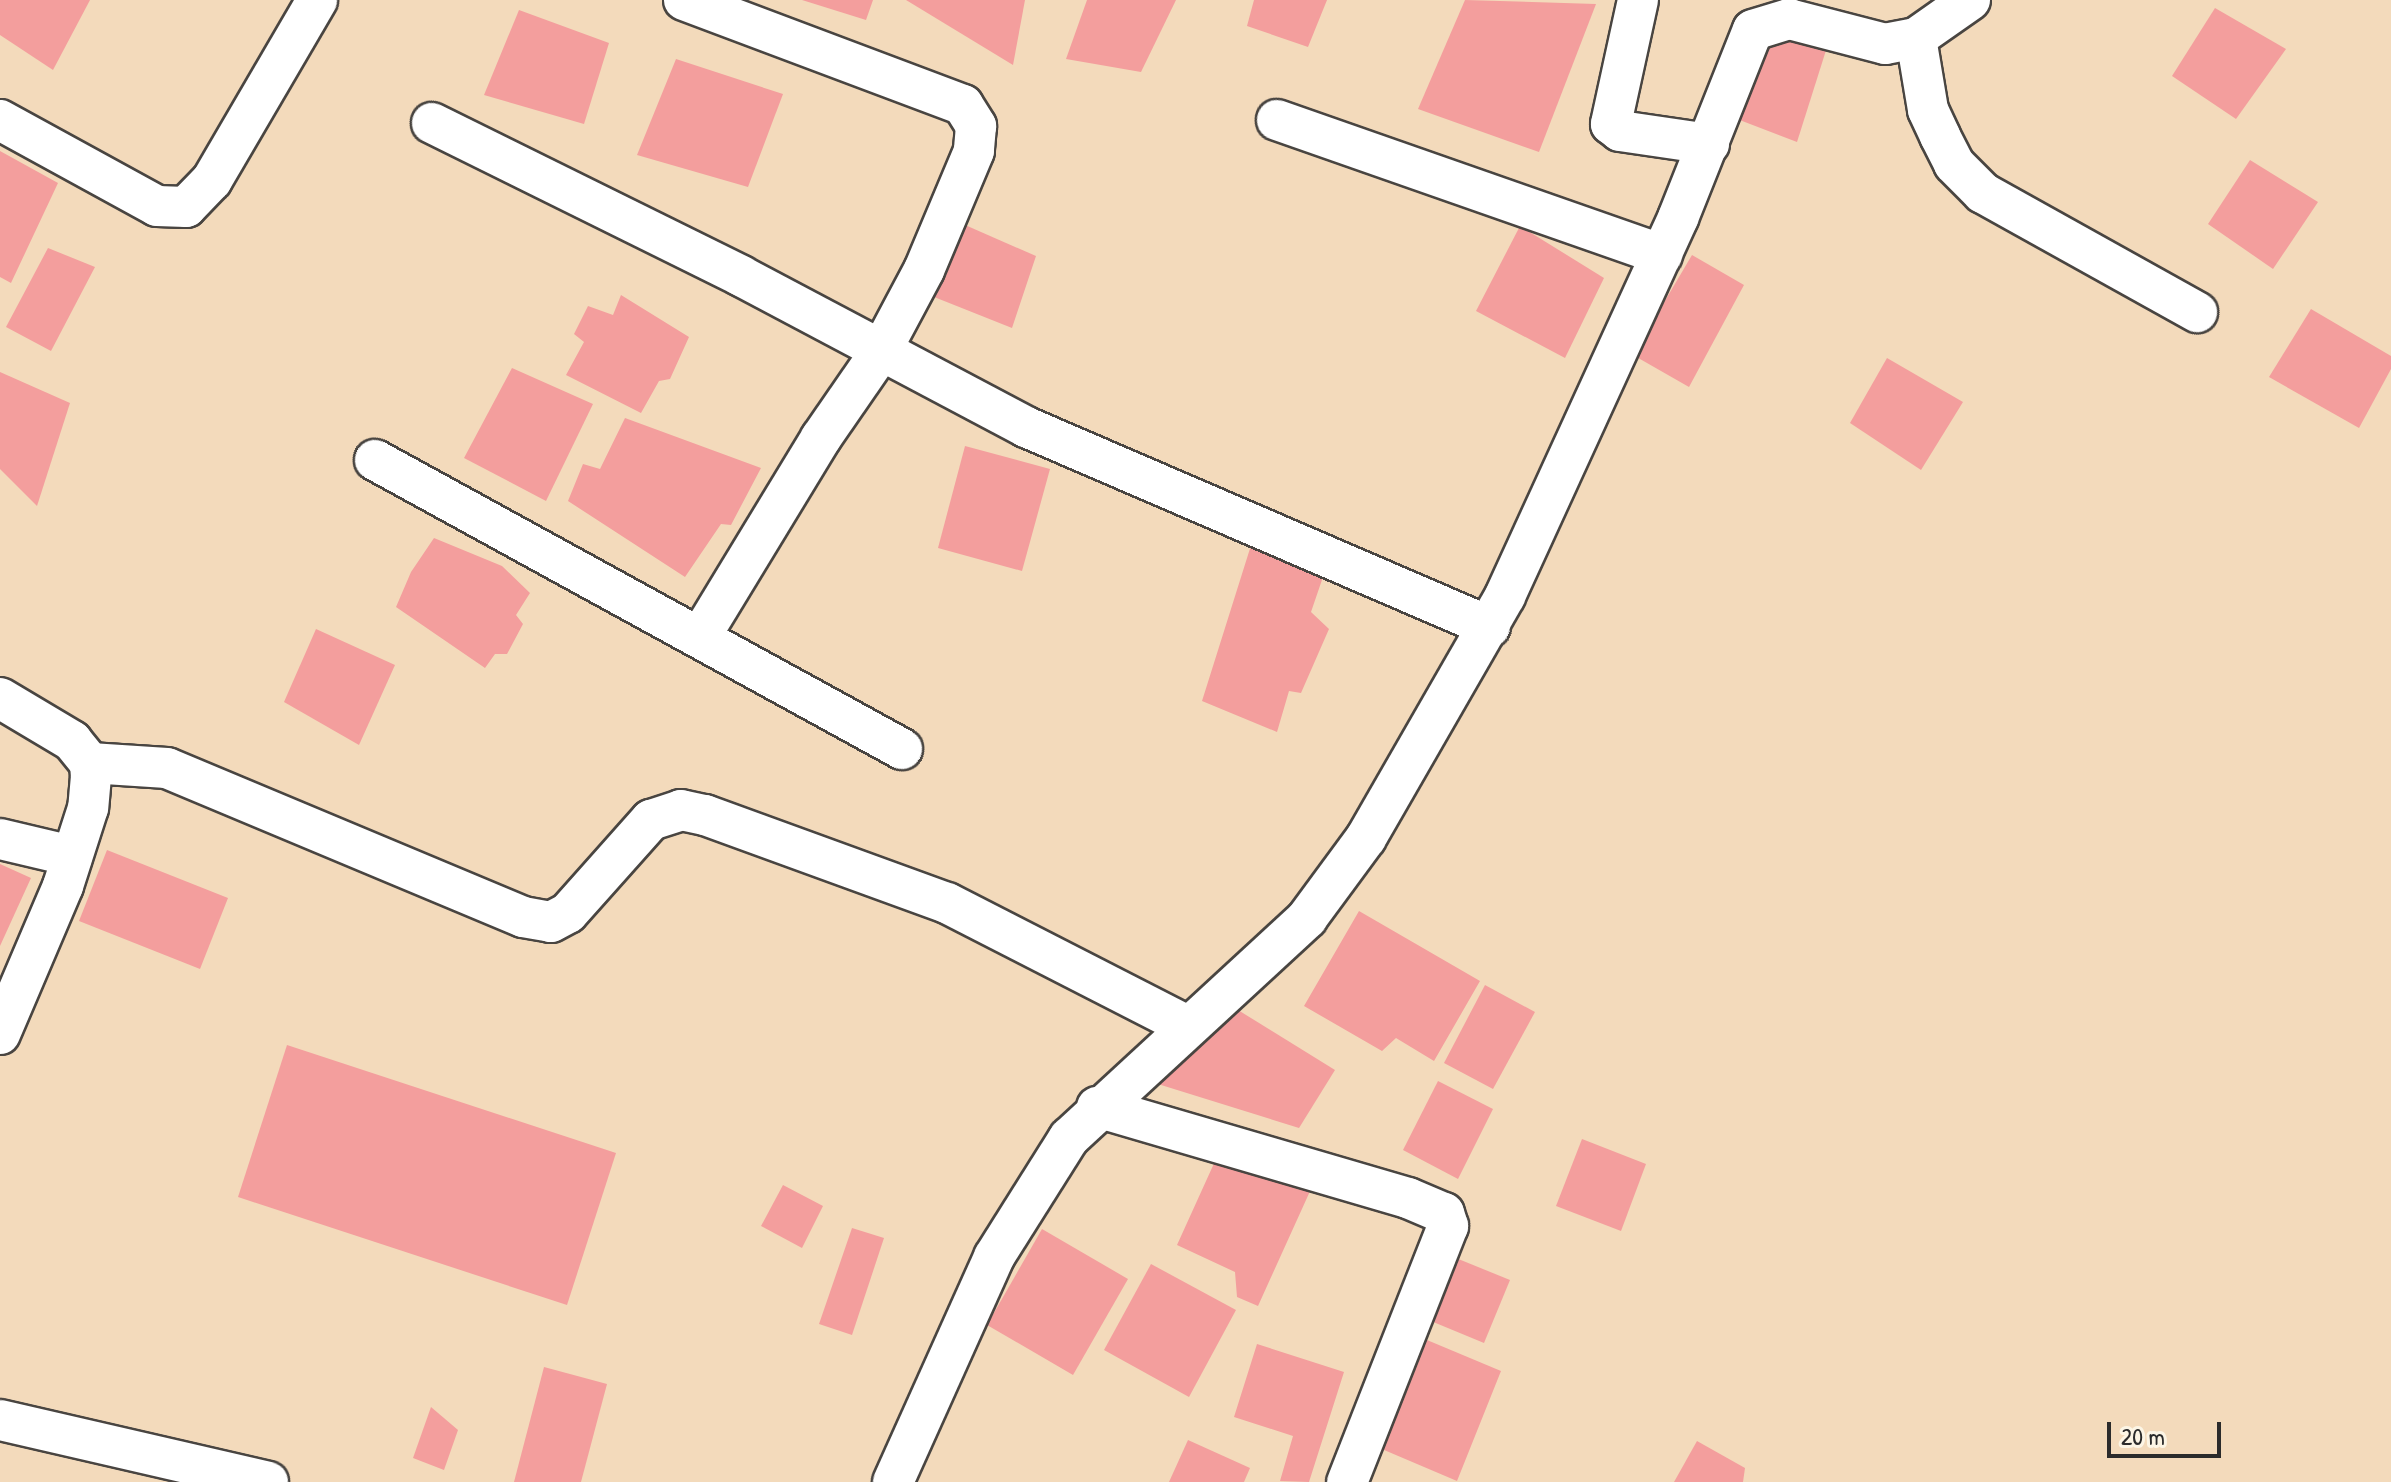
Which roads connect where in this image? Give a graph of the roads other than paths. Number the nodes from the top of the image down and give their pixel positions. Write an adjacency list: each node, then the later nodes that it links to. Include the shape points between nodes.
1 (317, 0): 6 (street, via 212,180 186,207 157,206)
2 (684, 0): 12 (street, via 963,105 976,126 974,151 924,270)
3 (1638, 0): 9 (street, via 1611,124 1620,131)
4 (1970, 0): 5 (street)
5 (1916, 38): 9 (street, via 1885,44 1816,23 1767,22 1753,30 1744,45); 11 (street, via 1928,110 1954,164 1983,193)
6 (0, 120)
7 (1277, 120): 10 (street)
8 (432, 123): 12 (street)
9 (1709, 144): 10 (street)
10 (1662, 255): 14 (street)
11 (2197, 312)
12 (881, 351): 14 (street, via 1026,427); 15 (street, via 821,438)
13 (375, 460): 15 (street)
14 (1490, 627): 21 (street, via 1328,895)
15 (700, 637): 17 (street)
16 (0, 698): 18 (street, via 72,741)
17 (902, 749)
18 (90, 763): 20 (street, via 88,808); 21 (street, via 167,768 523,917 551,922 568,913 651,820 681,810 705,815 947,903)
19 (0, 839): 20 (street)
20 (72, 856): 22 (street, via 32,968)
21 (1187, 1026): 23 (street)
22 (0, 1034)
23 (1097, 1107): 26 (street, via 1061,1149 994,1257); 27 (street, via 1444,1213 1448,1226 1440,1249)
24 (0, 1420): 25 (street)
25 (268, 1482)
26 (893, 1482)
27 (1347, 1482)

